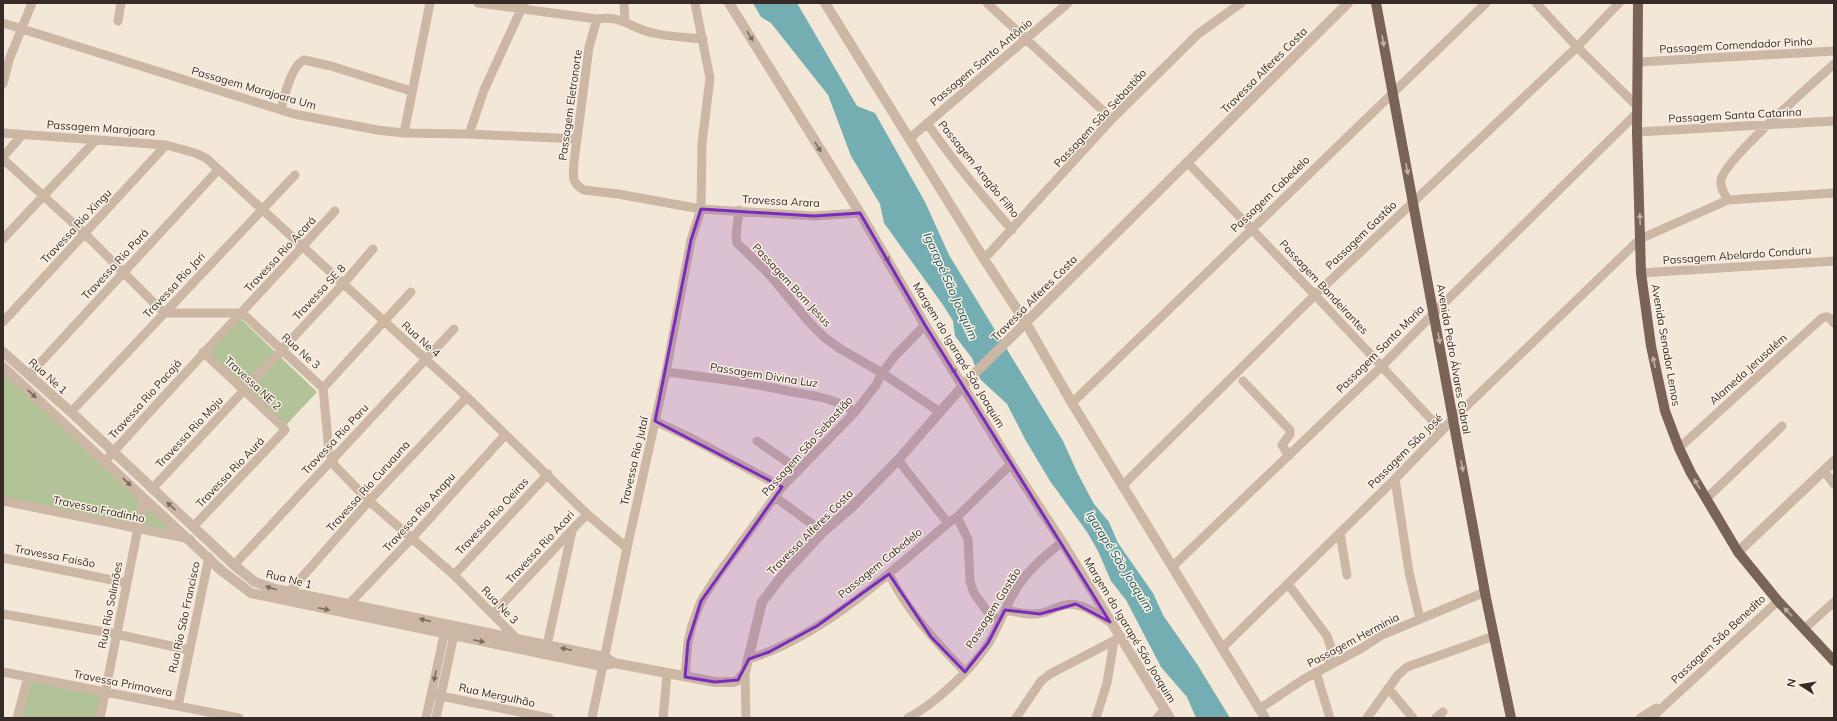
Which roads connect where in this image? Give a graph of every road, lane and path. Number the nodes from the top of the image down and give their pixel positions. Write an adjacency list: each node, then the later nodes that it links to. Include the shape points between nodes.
1 (32, 3): 24 (street)
2 (121, 3): 21 (street)
3 (430, 3): 32 (street)
4 (478, 3): 18 (street)
5 (624, 3): 22 (street)
6 (695, 3): 25 (street, Travessa Rio Jutaí)
7 (729, 3): 63 (street, Margem do Igarapé São Joaquim, one-way to 63)
8 (825, 3): 46 (street)
9 (987, 3): 26 (street)
10 (1068, 3): 26 (street, Passagem Santo Antônio)
11 (1241, 3): 19 (street, Passagem São Sebastião)
12 (1348, 3): 51 (street, Travessa Alferes Costa)
13 (1376, 3): 33 (main road, Avenida Pedro Álvares Cabral, one-way to 33)
14 (1486, 3): 33 (street, Passagem Cabedelo)
15 (1536, 3): 27 (street)
16 (1619, 3): 27 (street, Passagem Gastão)
17 (1638, 3): 29 (main road, Avenida Senador Lemos)
18 (522, 6): 20 (street); 43 (street, via 484,90)
19 (1229, 6): 36 (street, Passagem São Sebastião)
20 (596, 20): 22 (street, via 606,18); 45 (street, Passagem Eletronorte, via 589,48)
21 (118, 21)
22 (625, 21): 25 (street, via 655,34)
23 (3, 23): 24 (street, Passagem Marajoara Um)
24 (22, 29): 31 (street, via 9,60); 35 (street, Passagem Marajoara Um)
25 (703, 39): 60 (street, Travessa Rio Jutaí, via 710,78 702,143)
26 (1026, 39): 36 (street); 38 (street, Passagem Santo Antônio)
27 (1577, 47): 34 (street); 57 (street, Passagem Gastão)
28 (1834, 52): 29 (street, Passagem Comendador Pinho)
29 (1639, 62): 34 (main road, Avenida Senador Lemos)
30 (1834, 64): 39 (street)
31 (3, 84)
32 (411, 91): 35 (street, via 304,60 297,66 291,78); 42 (street)
33 (1392, 93): 57 (main road, Avenida Pedro Álvares Cabral, one-way to 57); 64 (street, Passagem Cabedelo)
34 (1637, 109): 40 (main road, Avenida Senador Lemos); 79 (street, Passagem Santa Maria)
35 (281, 110): 42 (street, Passagem Marajoara Um)
36 (1112, 119): 65 (street, Passagem São Sebastião)
37 (1834, 121): 39 (street, Passagem Santa Catarina)
38 (927, 123): 46 (street, Passagem Santo Antônio); 65 (street, Passagem Aragão Filho, via 967,178)
39 (1767, 125): 40 (street, Passagem Santa Catarina); 58 (street, via 1722,175 1721,185)
40 (1637, 132): 68 (main road, Avenida Senador Lemos, one-way to 40)
41 (3, 133): 44 (street, Passagem Marajoara)
42 (404, 133): 43 (street, Passagem Marajoara Um)
43 (469, 134): 45 (street, Passagem Marajoara Um)
44 (22, 135): 47 (street, Passagem Marajoara); 50 (street)
45 (577, 139): 54 (street, Passagem Eletronorte, via 574,180 575,185)
46 (909, 139): 71 (street)
47 (96, 140): 48 (street, Passagem Marajoara); 56 (street)
48 (166, 145): 49 (street, Passagem Marajoara); 66 (street, Travessa Rio Xingu)
49 (196, 153): 52 (street, Rua Ne 4, via 206,158)
50 (3, 158): 56 (street)
51 (1187, 162): 64 (street, Passagem Bandeirantes); 85 (street, Travessa Alferes Costa)
52 (218, 170): 59 (street, Rua Ne 4); 73 (street, Travessa Rio Pará)
53 (295, 175): 59 (street, Travessa Rio Jari)
54 (584, 190): 60 (street, Travessa Arara)
55 (1834, 193): 58 (street)
56 (43, 196): 66 (street); 67 (street)
57 (1414, 200): 77 (street, Passagem Gastão); 79 (main road, Avenida Pedro Álvares Cabral)
58 (1728, 200): 68 (street)
59 (262, 209): 69 (street, Rua Ne 4); 80 (street, Travessa Rio Jari)
60 (701, 209): 61 (street, Travessa Arara); 93 (street, Travessa Rio Jutaí, via 691,240)
61 (739, 210): 63 (street, Travessa Arara, via 814,216); 94 (street, Passagem Bom Jesus, via 737,243 768,273 824,337)
62 (336, 211): 69 (street, Travessa Rio Acará)
63 (860, 214): 84 (street, Margem do Igarapé São Joaquim, one-way to 84)
64 (1252, 229): 77 (street, Passagem Bandeirantes); 101 (street, Passagem Cabedelo)
65 (1012, 230): 71 (street, Passagem São Sebastião)
66 (85, 234): 73 (street); 81 (street, Travessa Rio Xingu)
67 (3, 239)
68 (1640, 239): 74 (main road, Avenida Senador Lemos); 105 (street, Passagem São José)
69 (303, 246): 75 (street, Rua Ne 4); 78 (street, Travessa Rio Acará)
70 (373, 249): 75 (street, Travessa SE 8)
71 (984, 259): 85 (street)
72 (1834, 261): 74 (street, Passagem Abelardo Conduru)
73 (124, 271): 80 (street); 95 (street, Travessa Rio Pará)
74 (1641, 273): 112 (main road, Avenida Senador Lemos, one-way to 74, via 1665,411 1651,346)
75 (343, 284): 82 (street, Rua Ne 4); 87 (street, Travessa SE 8)
76 (411, 292): 82 (street)
77 (1315, 295): 91 (street, Passagem Bandeirantes); 125 (street, Passagem Gastão)
78 (242, 312): 80 (street); 87 (street, Rua Ne 3); 89 (street, Travessa Rio Acará)
79 (1434, 312): 91 (street, Passagem Santa Maria); 105 (main road, Avenida Pedro Álvares Cabral, one-way to 105)
80 (164, 313): 102 (street, Travessa Rio Jari)
81 (3, 322)
82 (383, 322): 90 (street, Rua Ne 4); 98 (street)
83 (1834, 323): 112 (street, Alameda Jerusalém, via 1825,316 1822,318)
84 (925, 325): 94 (street, Passagem São Sebastião); 97 (street, Margem do Igarapé São Joaquim, one-way to 97)
85 (1024, 326): 97 (street, Travessa Alferes Costa); 101 (street)
86 (454, 329): 90 (street, Travessa Rio Paru)
87 (282, 350): 98 (street, Rua Ne 3); 99 (street, Travessa SE 8)
88 (3, 352): 95 (street, Rua Ne 1)
89 (203, 352): 99 (street, Travessa NE 2); 113 (street, Travessa Rio Pacajá)
90 (425, 360): 100 (street, Rua Ne 4); 115 (street, Travessa Rio Paru)
91 (1382, 366): 108 (street, Passagem Bandeirantes); 114 (street, Passagem Santa Maria)
92 (3, 367): 117 (street, Rua Ne 1, one-way to 117)
93 (666, 372): 103 (street, Passagem Divina Luz, via 749,383 818,396 830,399); 106 (street, Travessa Rio Jutaí)
94 (882, 373): 103 (street, Passagem São Sebastião); 104 (street, Passagem Bom Jesus)
95 (29, 375): 102 (street, Rua Ne 1)
96 (1243, 380): 114 (street, via 1290,430 1282,445)
97 (965, 383): 104 (street, Travessa Alferes Costa); 119 (street, Margem do Igarapé São Joaquim)
98 (324, 388): 115 (street)
99 (243, 391): 109 (street, Travessa NE 2, via 284,428); 127 (street, Travessa Rio Moju)
100 (467, 397): 110 (street, Rua Ne 4); 132 (street, Travessa Rio Curuauna)
101 (1072, 403): 125 (street)
102 (71, 412): 113 (street, Rua Ne 1)
103 (855, 412): 120 (street, Passagem São Sebastião)
104 (940, 412): 116 (street, Travessa Alferes Costa)
105 (1453, 419): 108 (street, Passagem São José); 157 (main road, Avenida Pedro Álvares Cabral, one-way to 157)
106 (656, 421): 126 (street); 144 (street, Travessa Rio Jutaí)
107 (1782, 426): 130 (street)
108 (1442, 431): 123 (street, Passagem São José)
109 (283, 432): 136 (street, Travessa Rio Aurá)
110 (505, 435): 122 (street, Rua Ne 4); 141 (street, Travessa Rio Anapu)
111 (757, 441): 120 (street)
112 (1679, 448): 130 (main road, Avenida Senador Lemos, one-way to 112)
113 (112, 452): 117 (street, Travessa Rio Pacajá); 127 (street, Rua Ne 1)
114 (1288, 456): 149 (street, Passagem Santa Maria)
115 (332, 460): 132 (street, Rua Ne 3, via 339,471); 148 (street, Travessa Rio Paru)
116 (898, 460): 135 (street); 139 (street, Travessa Alferes Costa, via 851,508)
117 (104, 461): 129 (street, Rua Ne 1, one-way to 129)
118 (1834, 461): 121 (street)
119 (1011, 464): 134 (street, Passagem Cabedelo); 143 (street, Margem do Igarapé São Joaquim)
120 (799, 470): 126 (street, Passagem São Sebastião)
121 (1824, 471): 124 (street); 145 (street)
122 (548, 474): 133 (street, Rua Ne 4); 152 (street, Travessa Rio Oeiras)
123 (1395, 479): 140 (street, Passagem São José); 164 (street, via 1409,572)
124 (1834, 484)
125 (1122, 486): 149 (street)
126 (782, 488): 128 (street, Passagem São Sebastião)
127 (152, 489): 136 (street, Rua Ne 1, one-way to 127)
128 (775, 497): 139 (street); 186 (street, Passagem São Sebastião, via 701,601 688,642)
129 (144, 498): 137 (street, Rua Rio Solimões); 142 (street, Rua Ne 1)
130 (1706, 499): 145 (main road, Avenida Senador Lemos)
131 (3, 501): 137 (street, Travessa Fradinho)
132 (369, 501): 141 (street, Rua Ne 3); 156 (street, Travessa Rio Curuauna)
133 (587, 514): 138 (street, Travessa Rio Acari); 144 (street, Rua Ne 4)
134 (957, 517): 135 (street, Passagem Cabedelo); 165 (street, via 968,540 969,574 974,593 987,611)
135 (948, 523): 151 (street, Passagem Cabedelo)
136 (193, 527): 148 (street, Rua Ne 1)
137 (138, 529): 142 (street, Travessa Fradinho); 154 (street, Rua Rio Solimões)
138 (572, 530): 163 (street, Travessa Rio Acari); 173 (street)
139 (823, 532): 176 (street, Travessa Alferes Costa, via 782,576 762,602)
140 (1340, 533): 153 (street); 155 (street, Passagem São José)
141 (412, 538): 152 (street, Rua Ne 3); 160 (street, Travessa Rio Anapu)
142 (190, 539): 146 (street, Rua Ne 1)
143 (1062, 542): 161 (street, Passagem Gastão, via 1030,571); 166 (street, Margem do Igarapé São Joaquim)
144 (627, 548): 178 (street, Travessa Rio Jutaí)
145 (1738, 552): 158 (main road, Avenida Senador Lemos)
146 (209, 557): 150 (street, Rua Ne 1); 175 (street, Rua Rio São Francisco)
147 (3, 558): 154 (street, Travessa Faisão)
148 (231, 563): 150 (street); 156 (street, Rua Ne 1, one-way to 148, via 255,582)
149 (1172, 567): 174 (street)
150 (220, 569): 168 (street, Rua Ne 1, one-way to 168, via 251,593)
151 (889, 574): 176 (street, Passagem Cabedelo, via 817,626 769,652); 182 (street, via 931,637)
152 (454, 575): 163 (street, Rua Ne 3)
153 (1347, 575)
154 (127, 582): 169 (street, Rua Rio Solimões)
155 (1288, 584): 174 (street, Passagem São José); 179 (street, via 1327,636 1331,648)
156 (289, 592): 160 (street, Rua Ne 1)
157 (1485, 592): 164 (street, Passagem Herminia); 170 (main road, Avenida Pedro Álvares Cabral)
158 (1778, 601): 167 (main road, Avenida Senador Lemos, one-way to 158); 190 (street, Passagem São Benedito)
159 (1834, 602): 167 (street)
160 (349, 604): 168 (street, Rua Ne 1, one-way to 160)
161 (1005, 610): 165 (street, Passagem Gastão); 166 (street, via 1040,614 1076,604)
162 (3, 614): 169 (street)
163 (493, 614): 171 (street, Rua Ne 3)
164 (1420, 619): 179 (street, Passagem Herminia, via 1392,630)
165 (999, 621): 182 (street, Passagem Gastão, via 988,644)
166 (1110, 622): 172 (street, Margem do Igarapé São Joaquim)
167 (1804, 629): 177 (main road, Avenida Senador Lemos)
168 (450, 630): 171 (street, Rua Ne 1); 178 (street, Rua Ne 1, one-way to 178); 189 (street, one-way to 189); 191 (street)
169 (116, 634): 175 (street); 188 (street, Rua Rio Solimões)
170 (1494, 636): 187 (street, via 1407,667); 212 (main road, Avenida Pedro Álvares Cabral)
171 (516, 638): 173 (street, Rua Ne 1)
172 (1117, 639): 193 (street, Margem do Igarapé São Joaquim); 206 (street, via 1041,681); 207 (street)
173 (547, 645): 178 (street, Rua Ne 1, one-way to 173)
174 (1222, 648): 194 (street)
175 (189, 650): 192 (street, Rua Rio São Francisco)
176 (749, 659): 181 (street, Travessa Alferes Costa)
177 (1834, 661)
178 (604, 662): 184 (street); 202 (street, Travessa Rio Jutaí)
179 (1329, 665): 183 (street, Passagem Herminia)
180 (3, 672): 185 (street, Travessa Primavera)
181 (745, 672): 186 (street, via 734,682); 204 (street)
182 (965, 672): 205 (street, Passagem Gastão)
183 (1316, 672): 194 (street, Passagem Herminia); 209 (street)
184 (667, 674): 186 (street); 203 (street)
185 (28, 677): 188 (street, Travessa Primavera); 196 (street)
186 (685, 677)
187 (1388, 688): 210 (street); 211 (street)
188 (105, 692): 192 (street, Travessa Primavera); 197 (street, Rua Rio Solimões)
189 (431, 694): 191 (street, Rua Mergulhão); 199 (street)
190 (1676, 695): 213 (street, Passagem São Benedito); 214 (street, Passagem São Benedito)
191 (441, 696): 195 (street, Rua Mergulhão); 200 (street)
192 (178, 706): 198 (street, Travessa Primavera)
193 (1167, 714): 208 (street)
194 (1262, 714)
195 (530, 716): 201 (street, Rua Mergulhão)
196 (17, 718)
197 (100, 718)
198 (239, 718)
199 (426, 718)
200 (436, 718)
201 (549, 718)
202 (592, 718)
203 (663, 718)
204 (746, 718)
205 (908, 718)
206 (1016, 718)
207 (1096, 718)
208 (1157, 718)
209 (1330, 718)
210 (1367, 718)
211 (1413, 718)
212 (1511, 718)
213 (1640, 718)
214 (1651, 718)

